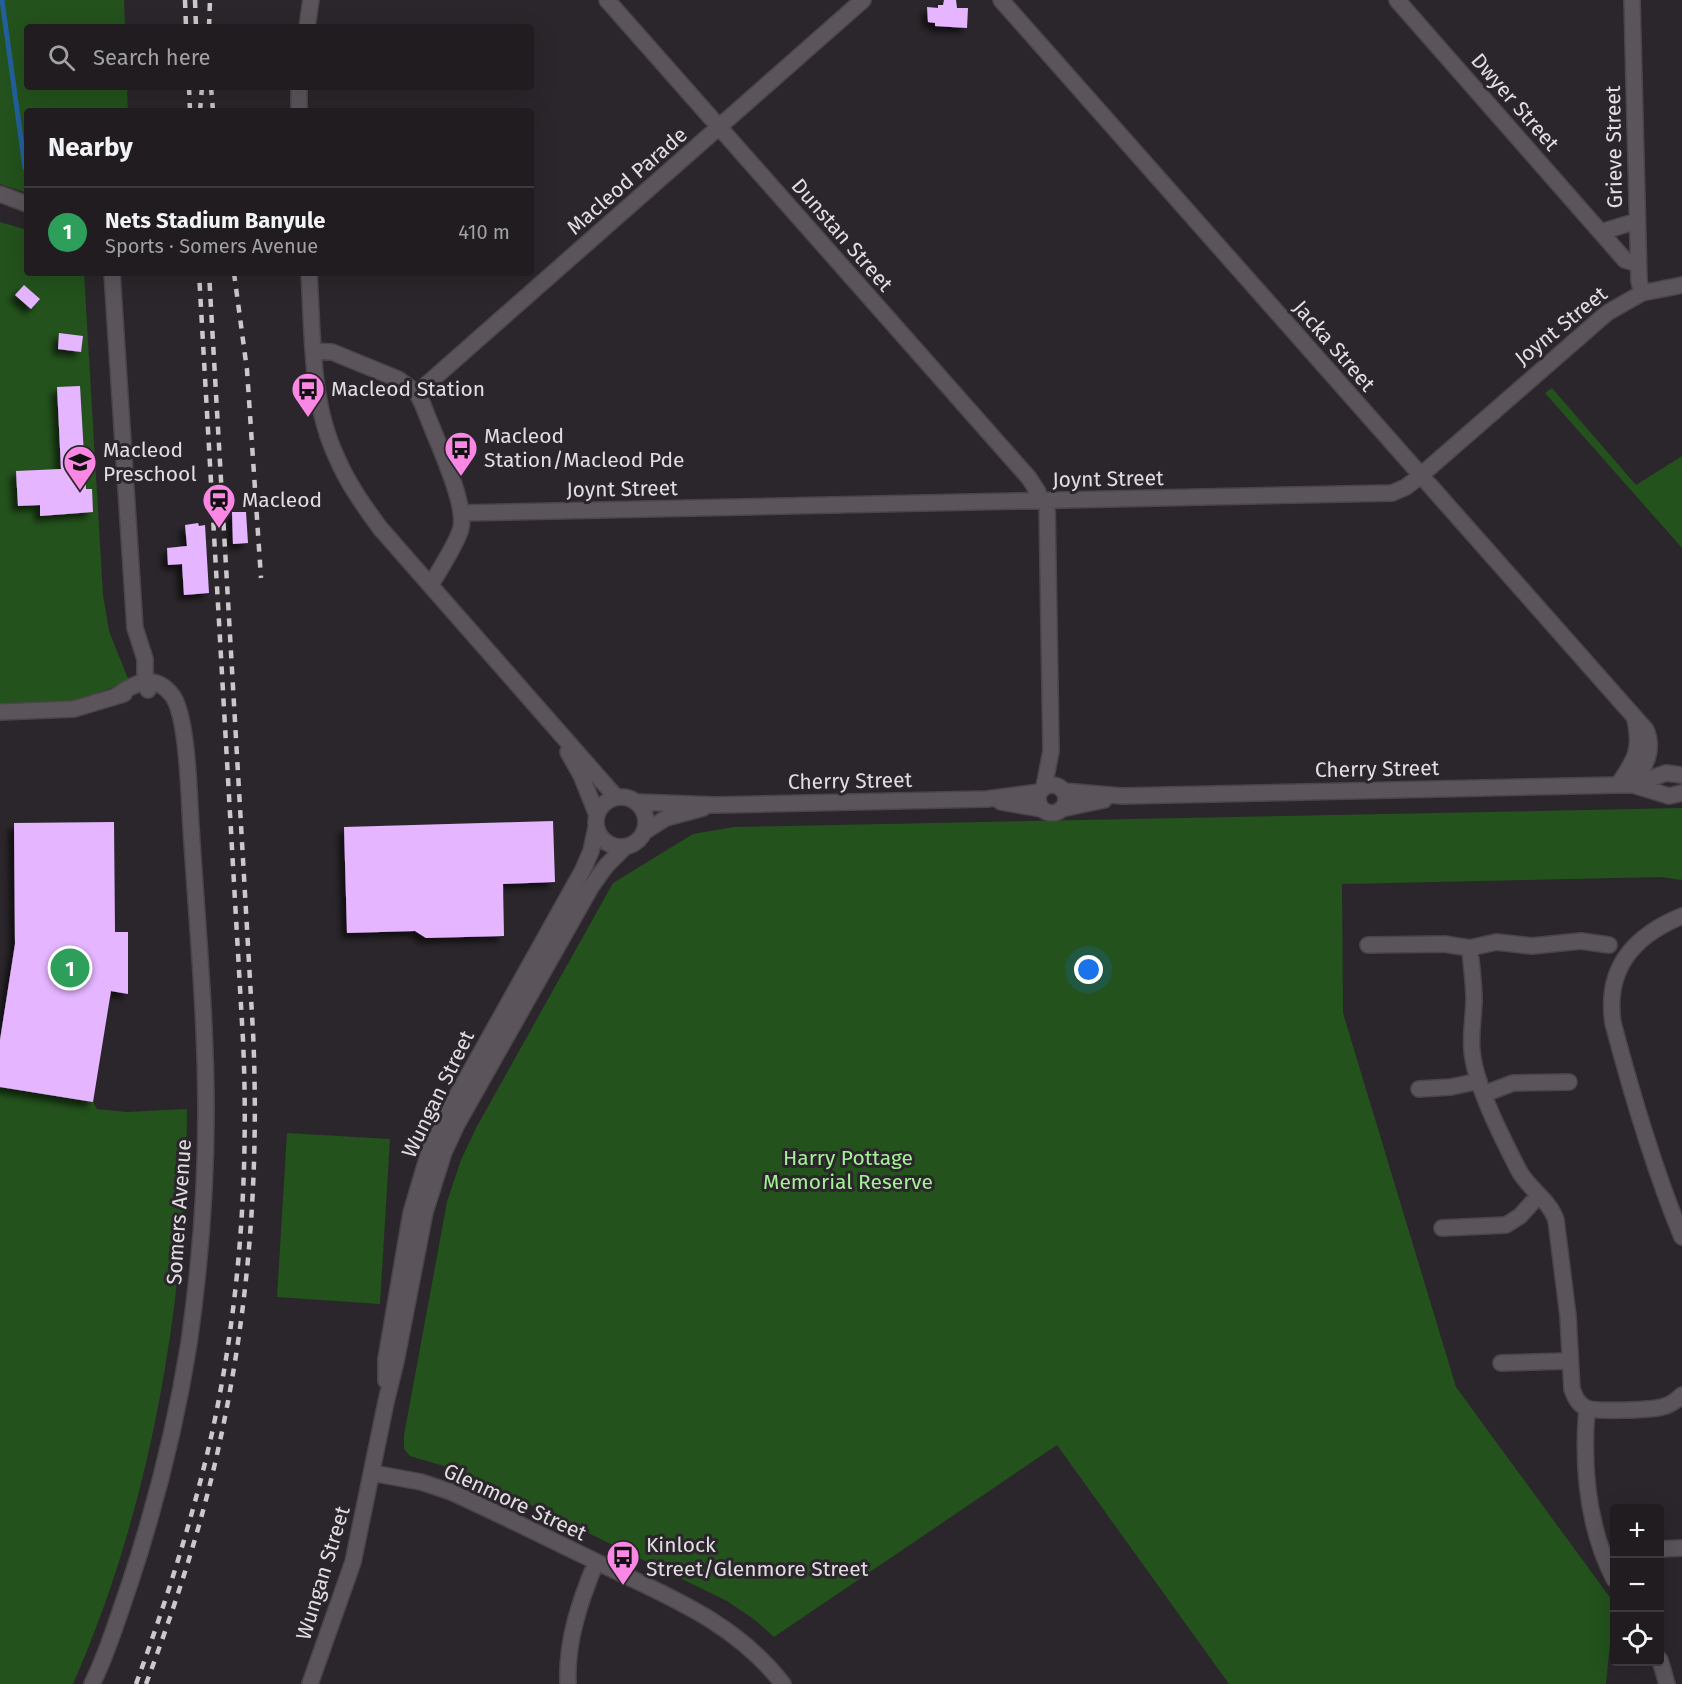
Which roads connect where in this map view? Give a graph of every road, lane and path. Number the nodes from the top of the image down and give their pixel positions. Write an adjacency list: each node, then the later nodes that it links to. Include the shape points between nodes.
1 (311, 0): 7 (street)
2 (607, 0): 10 (street, Dunstan Street)
3 (863, 0): 10 (street, Macleod Parade)
4 (1001, 0): 22 (street, Jacka Street)
5 (1397, 0): 14 (street, Dwyer Street)
6 (1632, 0): 13 (street, Grieve Street)
7 (307, 24)
8 (299, 90): 9 (street)
9 (299, 108)
10 (719, 128): 21 (street, Macleod Parade); 23 (street, Dunstan Street, via 1029,478)
11 (3, 197): 12 (street)
12 (24, 203)
13 (1637, 221): 14 (street); 15 (street, Grieve Street)
14 (1601, 232): 15 (street, Dwyer Street, via 1625,260)
15 (1638, 264): 19 (street, Grieve Street)
16 (112, 276): 26 (street, via 134,605 154,655)
17 (309, 276): 20 (street)
18 (1682, 285): 19 (street, Joynt Street)
19 (1642, 293): 22 (street, Joynt Street, via 1591,325)
20 (314, 351): 21 (street, via 328,351 357,362 398,379); 25 (street, via 319,399 336,456 363,506)
21 (417, 393): 24 (street)
22 (1420, 476): 23 (street, Joynt Street, via 1399,491 1386,494); 31 (street, Jacka Street, via 1646,730 1650,748 1645,766)
23 (1042, 501): 24 (street, Joynt Street); 29 (street, Dunstan Street)
24 (461, 513): 25 (street, via 460,530)
25 (431, 585): 28 (street)
26 (148, 685): 27 (street, via 74,709); 66 (street, Somers Avenue, via 183,730 206,1081 200,1255 181,1392 165,1464 139,1556)
27 (0, 712)
28 (550, 722): 36 (street); 42 (street, via 580,775)
29 (1051, 751): 32 (street, Dunstan Street); 33 (street, Dunstan Street)
30 (1682, 775): 31 (street, Cherry Street, via 1666,773)
31 (1625, 785): 34 (street, Cherry Street, via 1669,796); 35 (street, Cherry Street)
32 (1042, 790): 33 (street, via 1052,785); 37 (street, Cherry Street); 40 (street, via 1038,801)
33 (1061, 790): 35 (street, Cherry Street); 41 (street, via 1065,798)
34 (1682, 793)
35 (1122, 796): 41 (street, Cherry Street)
36 (616, 797): 38 (street); 42 (street, via 604,803)
37 (987, 799): 39 (street, Cherry Street); 40 (street, Cherry Street)
38 (636, 802): 39 (street, Cherry Street); 43 (street, via 645,816)
39 (715, 805): 43 (street, Cherry Street, via 666,818)
40 (1042, 809): 41 (street, via 1052,813)
41 (1061, 809)
42 (597, 821): 44 (street, via 604,841); 58 (street, Wungan Street, via 583,870 429,1152 411,1213 394,1307 386,1359)
43 (644, 832): 44 (street, via 640,839)
44 (625, 847): 58 (street, Wungan Street, via 591,887 456,1124 425,1212)
45 (1682, 916): 54 (street, via 1631,949 1614,978 1611,1006 1645,1138)
46 (1368, 945): 48 (street, via 1444,944)
47 (1609, 945): 48 (street, via 1581,940 1532,946 1496,942)
48 (1470, 948): 50 (street, via 1474,995 1472,1055)
49 (1569, 1082): 50 (street)
50 (1481, 1087): 51 (street); 52 (street, via 1522,1177)
51 (1419, 1089)
52 (1539, 1195): 53 (street, via 1506,1225); 55 (street, via 1553,1211 1558,1233)
53 (1442, 1228)
54 (1682, 1237)
55 (1570, 1361): 56 (street); 59 (street, via 1575,1398)
56 (1501, 1363)
57 (1682, 1395): 59 (street, via 1662,1407)
58 (386, 1402): 60 (street, Wungan Street)
59 (1587, 1408): 63 (street, via 1589,1506)
60 (372, 1473): 64 (street, Glenmore Street, via 452,1492); 67 (street, Wungan Street, via 353,1562)
61 (1682, 1548): 62 (street)
62 (1664, 1549)
63 (1608, 1550)
64 (596, 1562): 68 (street, via 576,1617); 69 (street, Glenmore Street, via 720,1625 741,1639)
65 (1661, 1666): 70 (street)
66 (92, 1684)
67 (309, 1684)
68 (568, 1684)
69 (783, 1684)
70 (1666, 1684)

